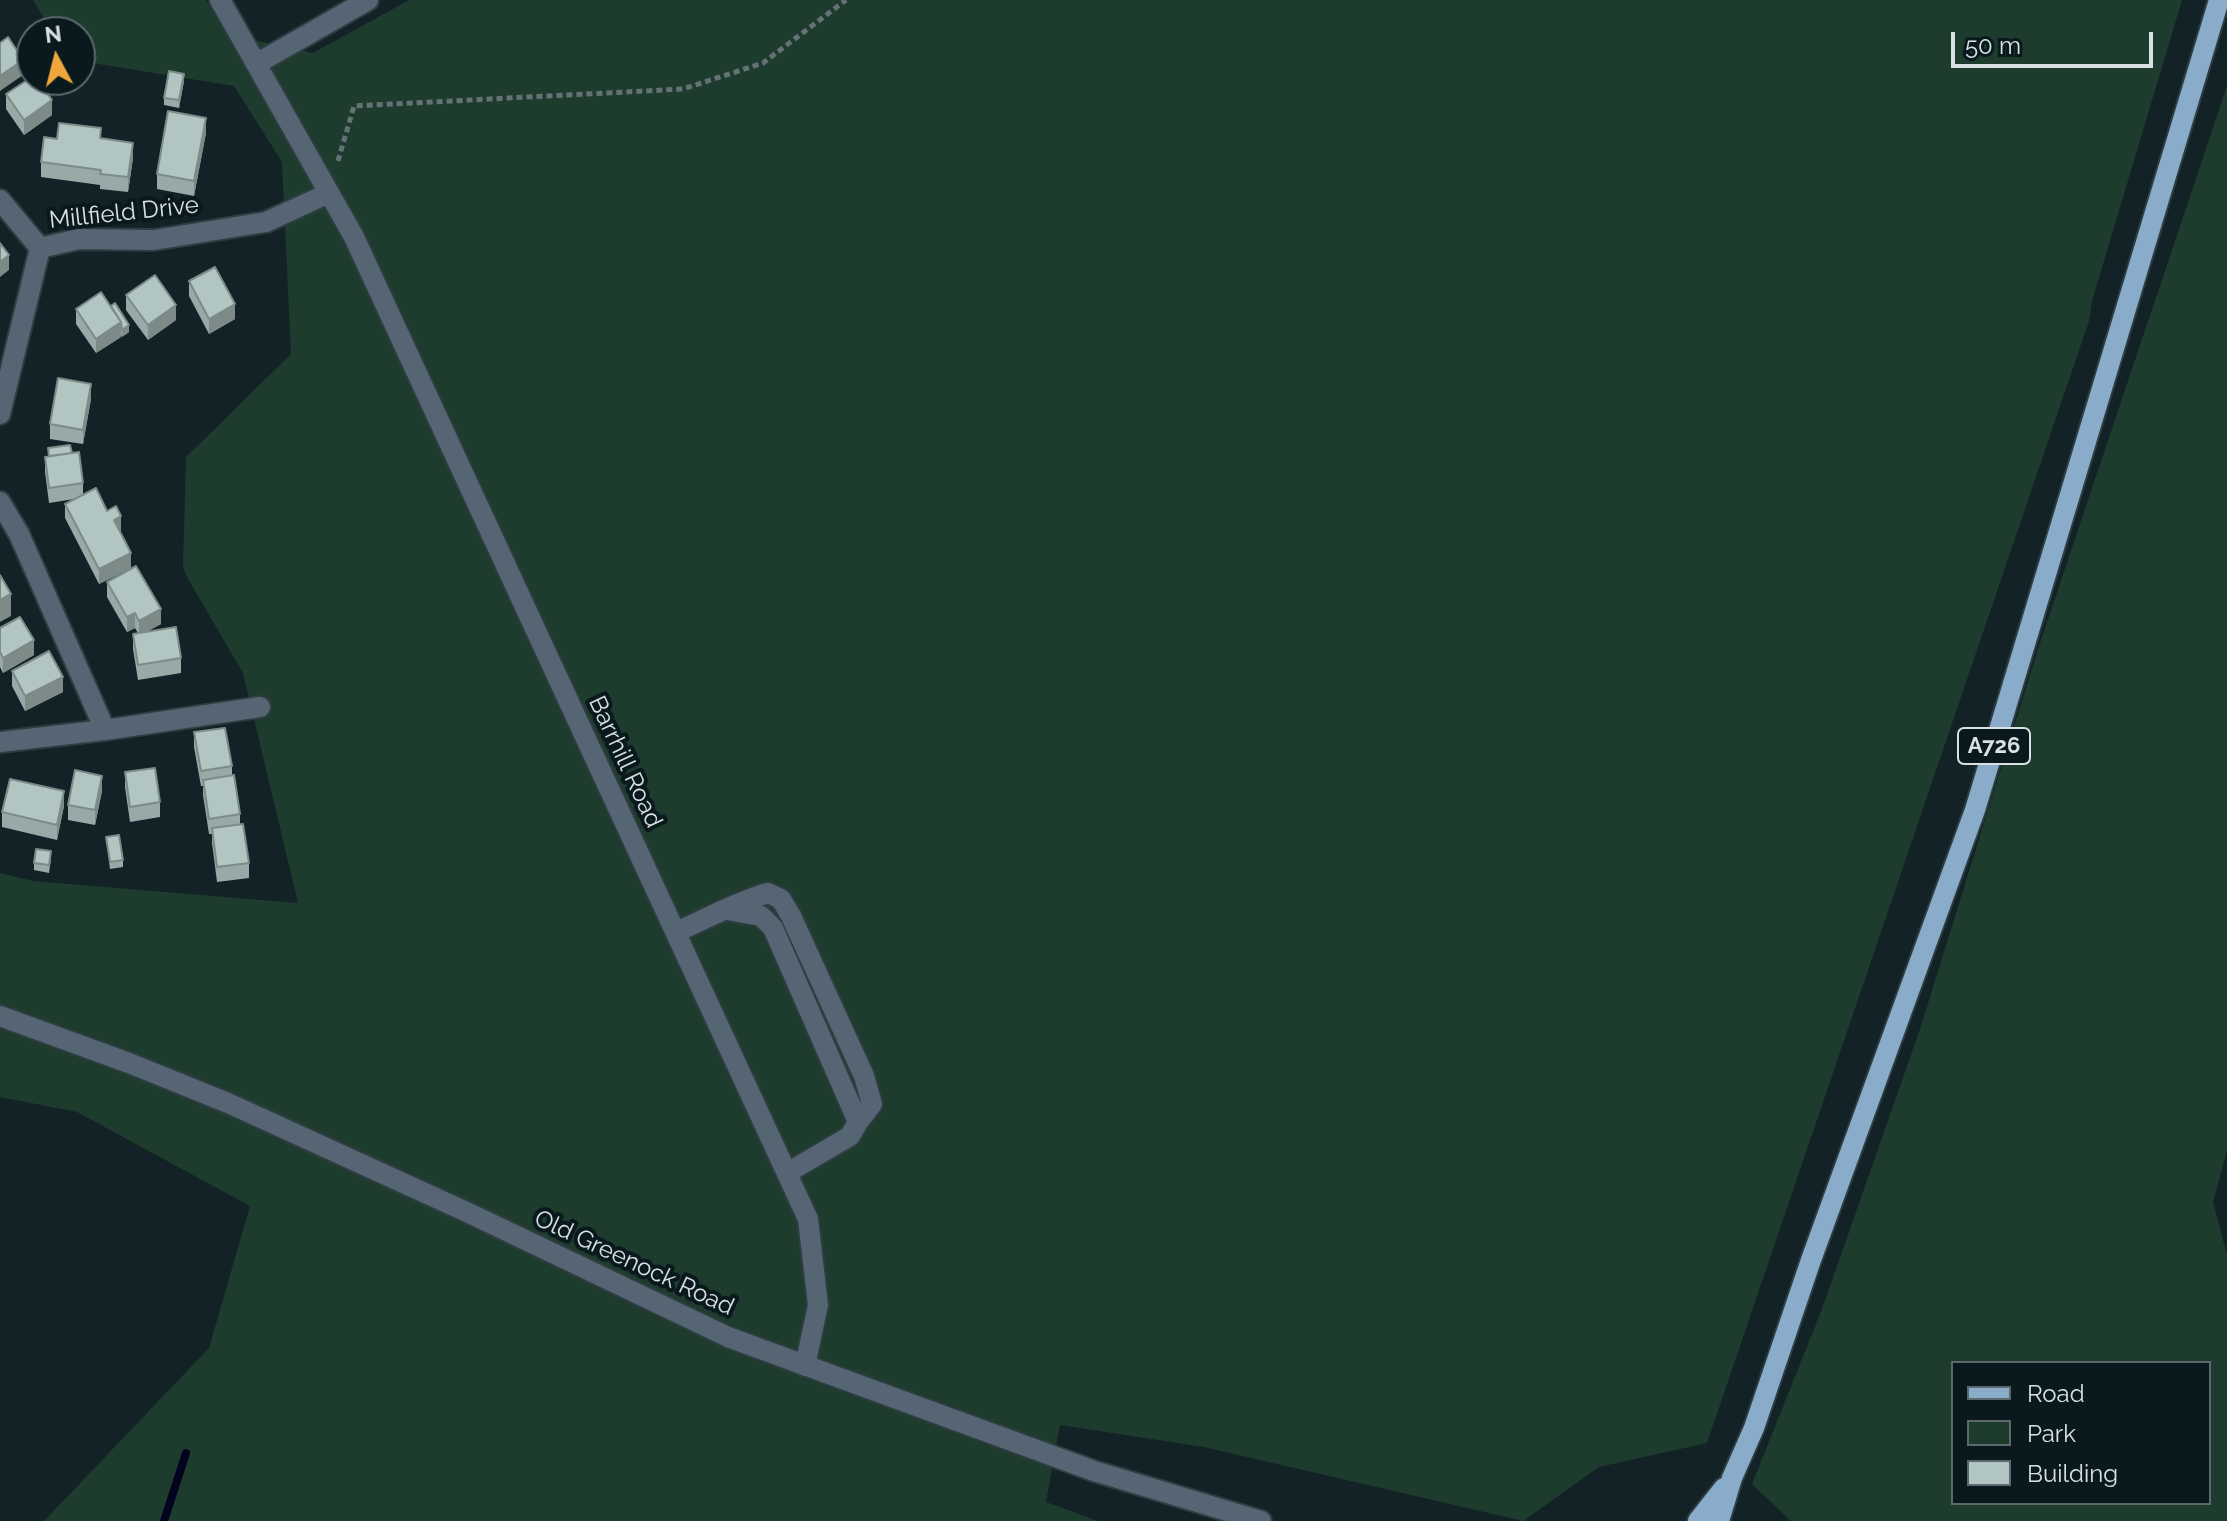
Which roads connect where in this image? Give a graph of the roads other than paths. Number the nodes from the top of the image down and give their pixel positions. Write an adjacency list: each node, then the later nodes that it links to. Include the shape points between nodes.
1 (220, 0): 4 (street, Barrhill Road)
2 (368, 0): 4 (street)
3 (2219, 0): 17 (main road, A726, via 1975,810)
4 (256, 64): 5 (street, Barrhill Road)
5 (329, 193): 7 (street, Millfield Drive, via 266,222 154,240 79,239); 13 (street, Barrhill Road)
6 (0, 200): 7 (street)
7 (40, 248): 8 (street, Millfield Drive)
8 (0, 414)
9 (0, 502): 11 (street)
10 (260, 707): 11 (street)
11 (105, 730): 12 (street)
12 (0, 742)
13 (676, 932): 15 (street, Barrhill Road); 15 (street, via 727,910 761,916 773,928 858,1122 850,1136)
14 (0, 1016): 16 (street, Old Greenock Road, via 228,1103 728,1337)
15 (787, 1173): 16 (street, Barrhill Road, via 808,1219 818,1305)
16 (805, 1366): 18 (street, Old Greenock Road, via 1094,1471)
17 (1732, 1478): 19 (main road, A726); 20 (main road, A726)
18 (1261, 1521)
19 (1698, 1521)
20 (1719, 1521)

